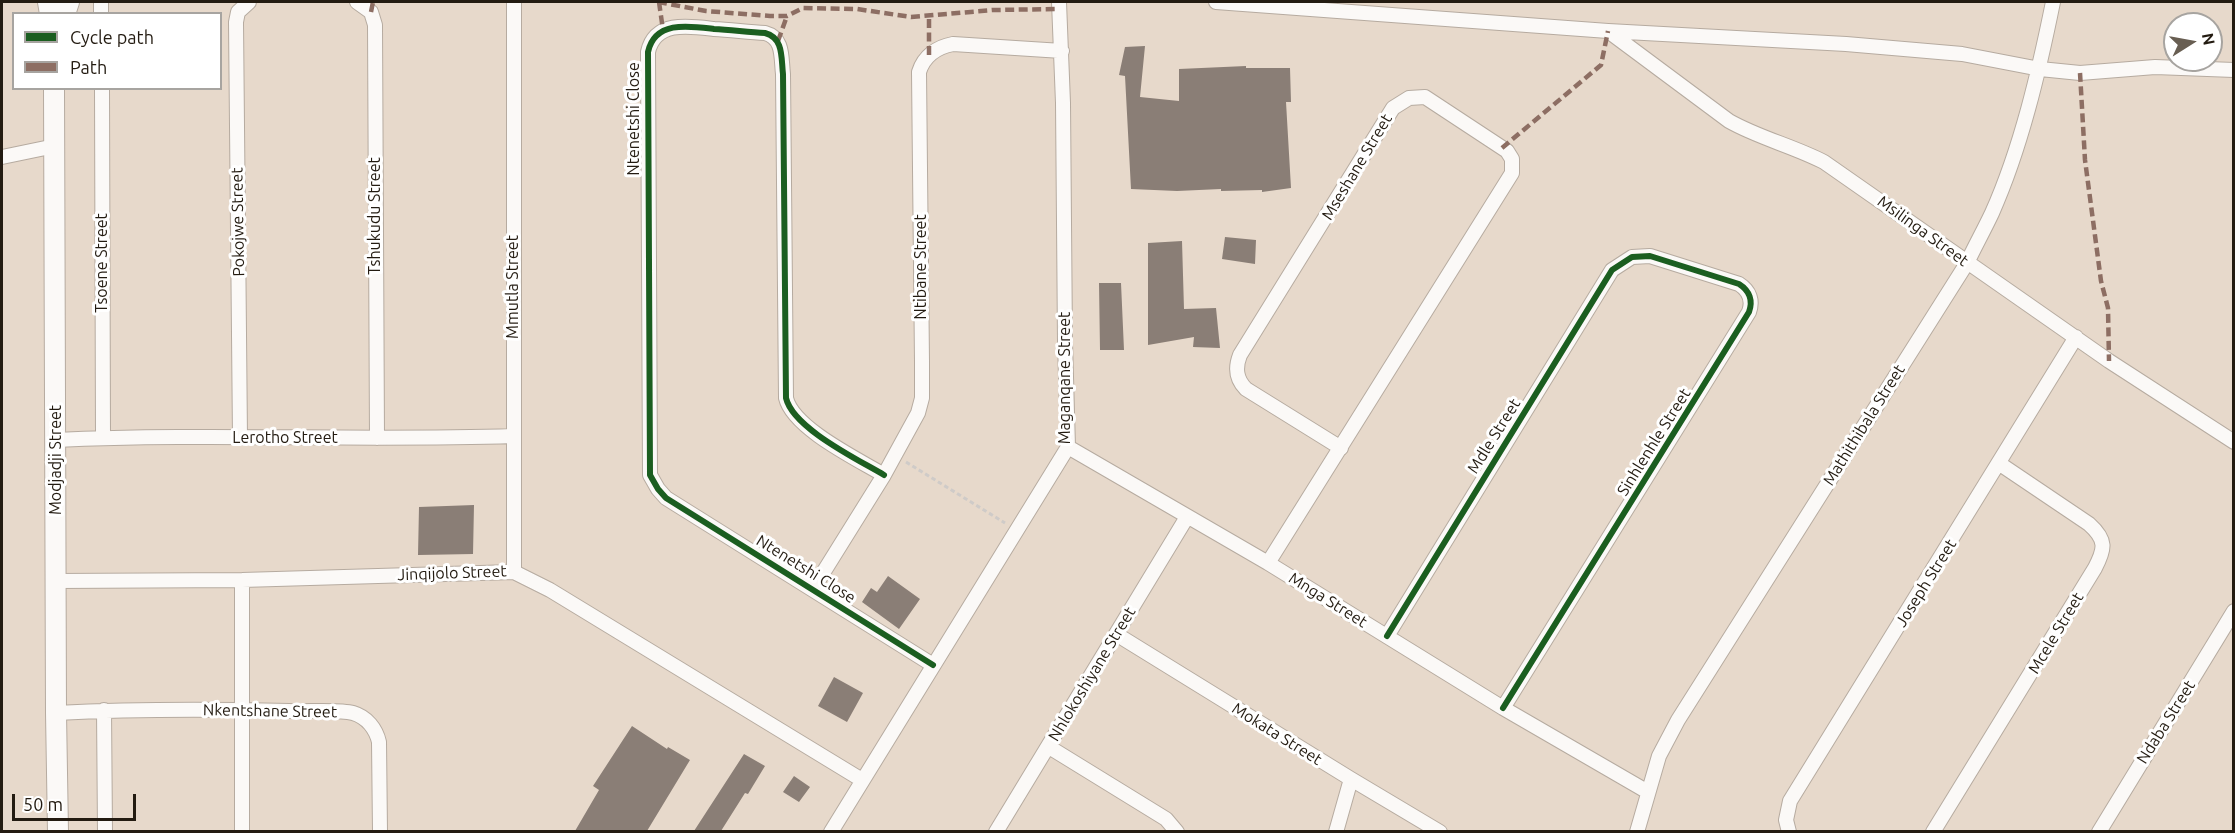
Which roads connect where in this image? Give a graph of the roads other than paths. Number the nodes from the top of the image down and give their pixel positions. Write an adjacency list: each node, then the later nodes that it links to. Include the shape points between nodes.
1 (357, 2): 21 (street, Tshukudu Street, via 370,12 375,25)
2 (514, 2): 18 (street, Mmutla Street)
3 (1059, 2): 8 (street, Maganqane Street)
4 (1216, 2): 7 (street)
5 (2053, 2): 9 (street, Mathithibala Street)
6 (245, 4): 20 (street, Pokojwe Street, via 236,22)
7 (1608, 31): 9 (street, via 1962,54); 16 (street, Msilinga Street, via 1729,121 1824,162)
8 (1062, 51): 24 (street, Maganqane Street); 27 (street, Ntibane Street, via 953,44 921,63 922,398 918,413)
9 (2040, 69): 10 (street, via 2080,73 2156,67); 16 (street, Mathithibala Street, via 1992,212)
10 (2234, 70)
11 (54, 90): 13 (street, Modjadji Street)
12 (102, 90): 19 (street, Tsoene Street)
13 (55, 146): 14 (street); 22 (street, Modjadji Street)
14 (2, 157)
15 (1632, 257): 36 (street, Mdle Street, via 1612,270); 38 (street, Sinhlenhle Street, via 1658,257 1739,284 1749,294 1750,309)
16 (1966, 263): 17 (street, Msilinga Street); 45 (street, Mathithibala Street, via 1678,720 1659,756)
17 (2076, 338): 23 (street, Msilinga Street); 26 (street, Joseph Street)
18 (513, 436): 21 (street, Lerotho Street); 30 (street, Mmutla Street)
19 (103, 438): 20 (street, Lerotho Street); 22 (street, Lerotho Street)
20 (240, 438): 21 (street, Lerotho Street)
21 (377, 438)
22 (57, 440): 32 (street, Modjadji Street)
23 (2234, 442)
24 (1068, 447): 28 (street, Mnga Street); 37 (street, Maganqane Street)
25 (1341, 448): 25 (street, Mseshane Street, via 1512,173 1512,159 1507,151 1425,97 1408,98 1393,108 1238,363 1238,377 1246,389); 29 (street, Mseshane Street)
26 (2000, 464): 56 (street, Joseph Street, via 1790,801 1786,820); 57 (street, Mcele Street, via 2090,524 2101,537 2103,549)
27 (884, 475): 33 (street, Ntibane Street); 33 (street, Ntenetshi Close, via 807,427 786,398 783,74 778,41 765,33 679,26 663,30 652,40 648,51 650,475 666,498)
28 (1187, 517): 29 (street, Mnga Street); 35 (street, Nhlokoshiyane Street)
29 (1268, 563): 36 (street, Mnga Street)
30 (514, 572): 31 (street, Jinqijolo Street); 44 (street, Jinqijolo Street, via 560,595)
31 (242, 580): 32 (street, Jinqijolo Street); 40 (street)
32 (56, 581): 41 (street, Modjadji Street)
33 (813, 589): 37 (street, Ntenetshi Close)
34 (2233, 612): 58 (street, Ndaba Street)
35 (1116, 634): 42 (street, Nhlokoshiyane Street); 43 (street, Mokata Street)
36 (1387, 636): 38 (street, Mnga Street)
37 (933, 665): 44 (street, Maganqane Street)
38 (1503, 708): 45 (street, Mnga Street)
39 (104, 710): 40 (street, Nkentshane Street); 41 (street, Nkentshane Street); 47 (street)
40 (241, 710): 48 (street); 49 (street, Nkentshane Street, via 351,712 368,721 380,742)
41 (56, 713): 46 (street, Modjadji Street)
42 (1049, 747): 51 (street, Nhlokoshiyane Street); 52 (street, via 1166,819)
43 (1351, 779): 53 (street); 54 (street, Mokata Street)
44 (862, 780): 50 (street, Maganqane Street)
45 (1648, 792): 55 (street, Mathithibala Street)
46 (58, 831)
47 (105, 831)
48 (242, 831)
49 (380, 831)
50 (831, 831)
51 (996, 831)
52 (1177, 831)
53 (1336, 831)
54 (1440, 831)
55 (1637, 831)
56 (1789, 831)
57 (1933, 831)
58 (2098, 831)

